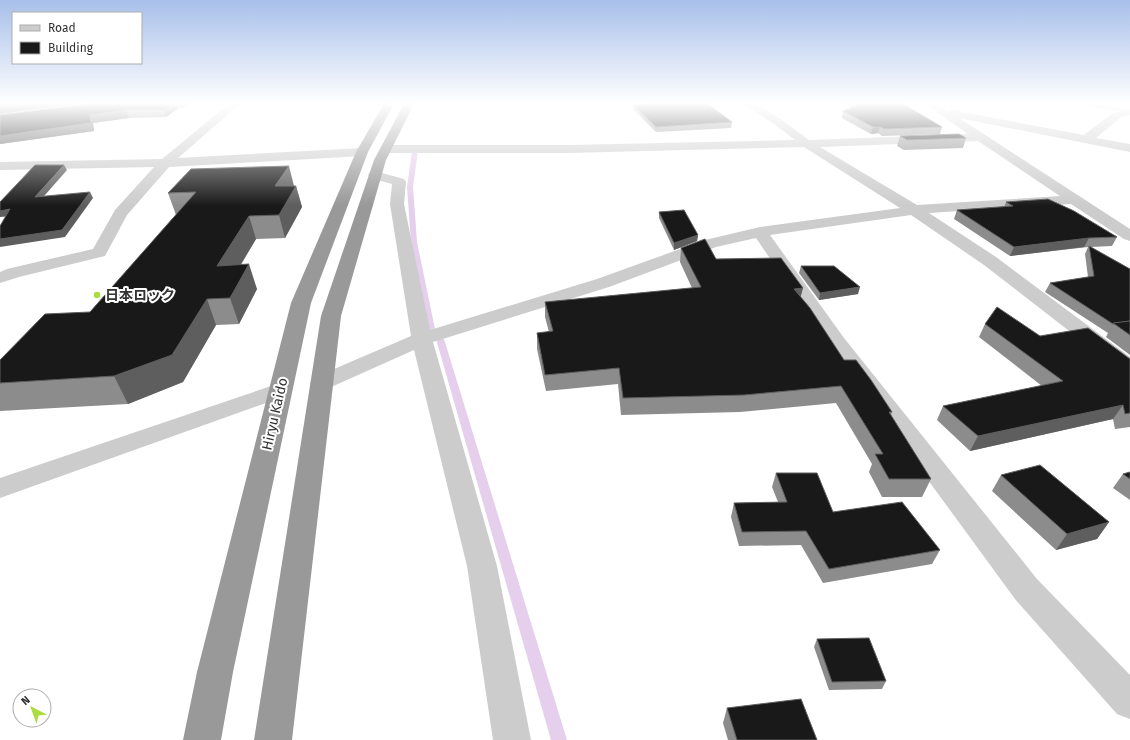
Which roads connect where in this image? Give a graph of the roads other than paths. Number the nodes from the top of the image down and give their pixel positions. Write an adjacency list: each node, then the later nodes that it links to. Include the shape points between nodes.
1 (196, 137): 13 (street)
2 (371, 137): 12 (highway, Hiryu Kaido)
3 (392, 137): 11 (highway)
4 (797, 137): 9 (street)
5 (980, 137): 9 (street); 16 (street)
6 (1075, 137): 8 (street)
7 (1090, 137): 8 (street)
8 (1087, 139): 10 (street)
9 (807, 144): 11 (street, via 569,149); 17 (street)
10 (1130, 148)
11 (386, 149): 15 (highway)
12 (362, 152): 13 (street); 24 (highway, Hiryu Kaido, via 301,303)
13 (165, 163): 14 (street); 20 (street, via 120,213 99,252)
14 (0, 166)
15 (375, 175): 21 (street, via 399,182 397,204); 23 (highway, via 331,316)
16 (1075, 199): 17 (street); 19 (street)
17 (914, 210): 18 (street); 22 (street, via 990,261)
18 (760, 232): 21 (street, via 711,243 603,283); 26 (street, via 836,342 1026,590)
19 (1130, 236)
20 (0, 278)
21 (422, 339): 23 (street); 29 (street, via 482,566)
22 (1130, 367)
23 (321, 382): 28 (highway)
24 (280, 390): 25 (street); 27 (highway, Hiryu Kaido, via 215,672)
25 (0, 488)
26 (1130, 701)
27 (202, 740)
28 (272, 740)
29 (512, 740)

